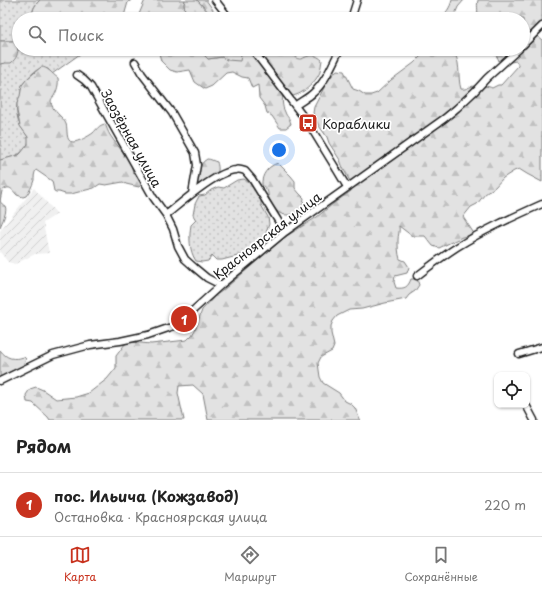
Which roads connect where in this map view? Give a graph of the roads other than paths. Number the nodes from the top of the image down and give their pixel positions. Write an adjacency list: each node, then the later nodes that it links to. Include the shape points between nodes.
1 (215, 0): 3 (street)
2 (356, 0): 4 (street)
3 (224, 12)
4 (353, 12)
5 (542, 26): 6 (street)
6 (530, 38)
7 (257, 56): 12 (street)
8 (336, 56): 12 (street, via 314,93)
9 (511, 56): 13 (street, Красноярская улица, via 445,118)
10 (135, 62): 14 (street, via 172,113 194,153 197,165)
11 (77, 74): 16 (street, Заозёрная улица, via 91,87 153,197)
12 (295, 106): 13 (street)
13 (347, 187): 17 (street, Красноярская улица)
14 (192, 194): 16 (street); 17 (street, via 220,175 235,170 245,171)
15 (542, 204): 18 (street, via 490,228 455,248)
16 (166, 215): 19 (street, Заозёрная улица, via 185,258 207,278)
17 (285, 232): 19 (street, Красноярская улица)
18 (417, 276)
19 (221, 285): 22 (street, Красноярская улица, via 177,325 148,335 90,345 53,355)
20 (542, 347): 21 (street)
21 (519, 354)
22 (0, 381)
23 (528, 408): 24 (street)
24 (534, 420)

